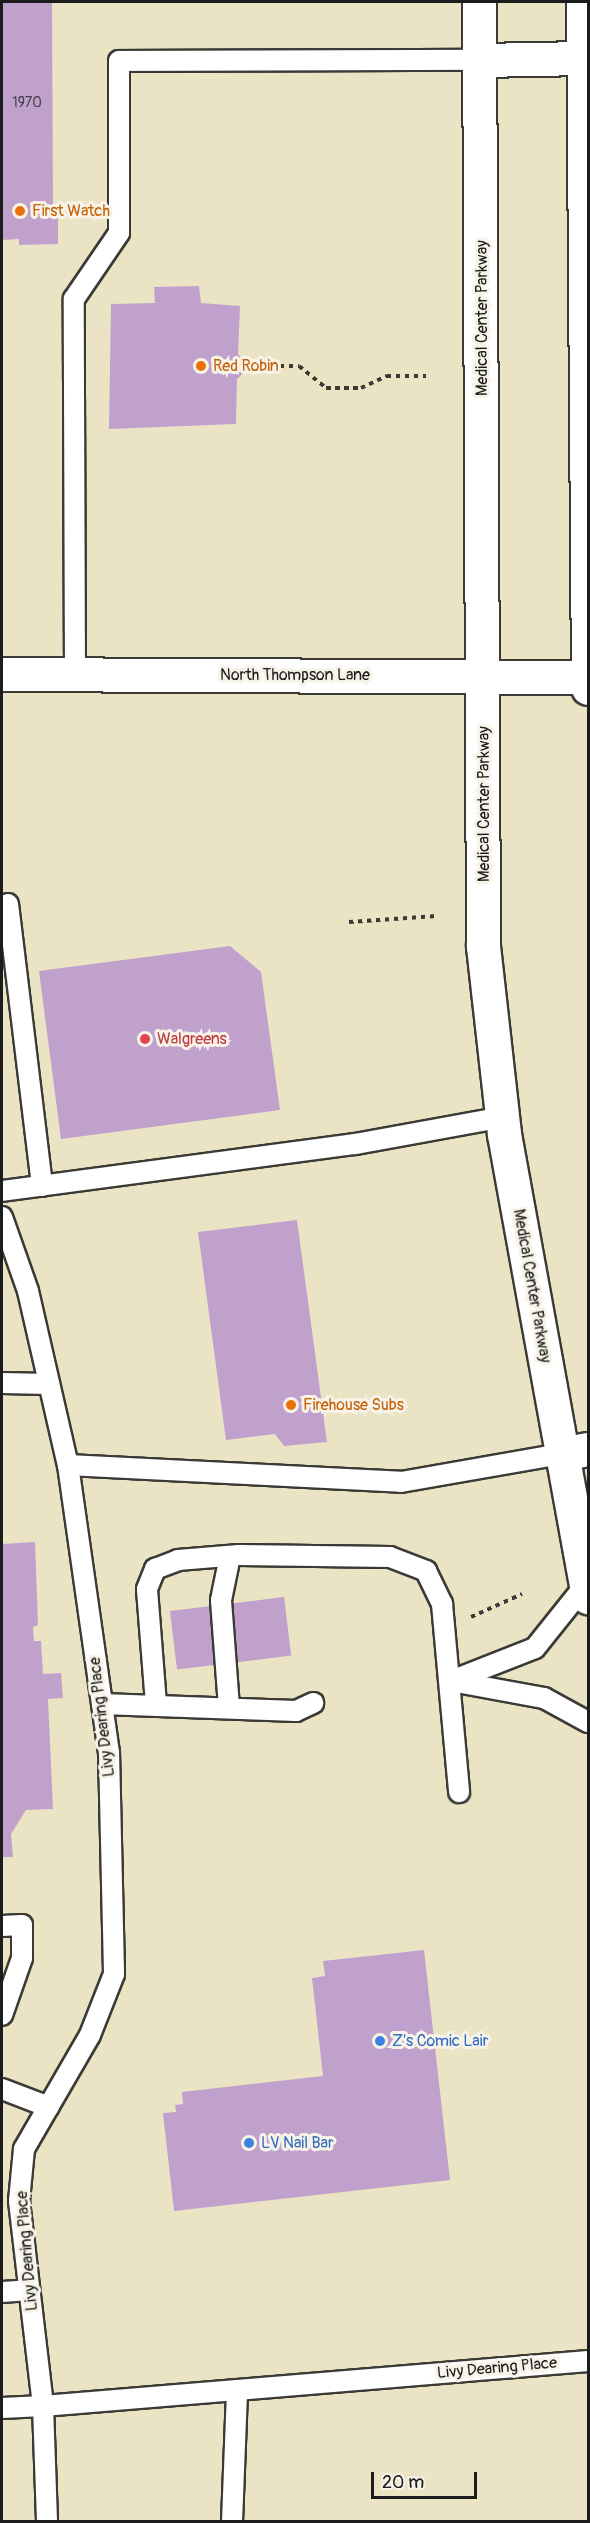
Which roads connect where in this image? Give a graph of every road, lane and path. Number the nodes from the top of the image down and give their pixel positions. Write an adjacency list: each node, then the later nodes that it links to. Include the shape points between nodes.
1 (479, 2): 4 (main road, Medical Center Parkway)
2 (583, 2): 3 (main road)
3 (586, 58): 4 (main road); 10 (main road)
4 (480, 60): 8 (lane, via 119,61 119,234 74,299); 9 (main road, Medical Center Parkway)
5 (262, 366): 6 (path, via 299,366 326,388 361,388 387,376)
6 (426, 376)
7 (2, 674): 8 (main road, North Thompson Lane)
8 (75, 675): 9 (main road, North Thompson Lane)
9 (484, 675): 10 (main road, North Thompson Lane); 15 (main road, Medical Center Parkway, via 483,946)
10 (588, 677): 11 (main road)
11 (588, 688)
12 (8, 904): 16 (lane)
13 (437, 916): 14 (path)
14 (349, 922)
15 (503, 1117): 16 (lane, via 355,1144); 21 (main road, Medical Center Parkway)
16 (42, 1186): 17 (lane)
17 (2, 1191)
18 (2, 1216): 20 (lane, Livy Dearing Place, via 28,1292)
19 (2, 1383): 20 (lane)
20 (49, 1384): 22 (lane, Livy Dearing Place)
21 (575, 1452): 22 (lane, via 400,1482); 24 (main road, Medical Center Parkway)
22 (68, 1465): 29 (lane, Livy Dearing Place)
23 (230, 1556): 27 (lane, via 390,1557 426,1571 442,1604); 30 (lane, via 178,1560 155,1569 147,1589); 31 (lane, via 220,1600)
24 (587, 1591): 27 (lane, via 534,1647)
25 (522, 1594): 26 (path, via 483,1614)
26 (462, 1618)
27 (451, 1681): 32 (lane, via 544,1698); 33 (lane)
28 (313, 1703): 31 (lane, via 296,1711)
29 (102, 1704): 30 (lane); 37 (lane, Livy Dearing Place, via 109,1752 114,1974 92,2031)
30 (156, 1704): 31 (lane)
31 (229, 1707)
32 (588, 1722)
33 (459, 1792)
34 (2, 1926): 35 (lane, via 22,1925 22,1958)
35 (2, 2014)
36 (2, 2089): 37 (lane)
37 (49, 2107): 38 (lane, Livy Dearing Place, via 24,2149 19,2201)
38 (29, 2290): 39 (lane); 42 (lane, Livy Dearing Place)
39 (2, 2292)
40 (588, 2361): 41 (lane, Livy Dearing Place)
41 (237, 2390): 42 (lane, Livy Dearing Place); 45 (lane)
42 (42, 2406): 43 (lane); 44 (lane)
43 (2, 2409)
44 (47, 2522)
45 (232, 2522)

